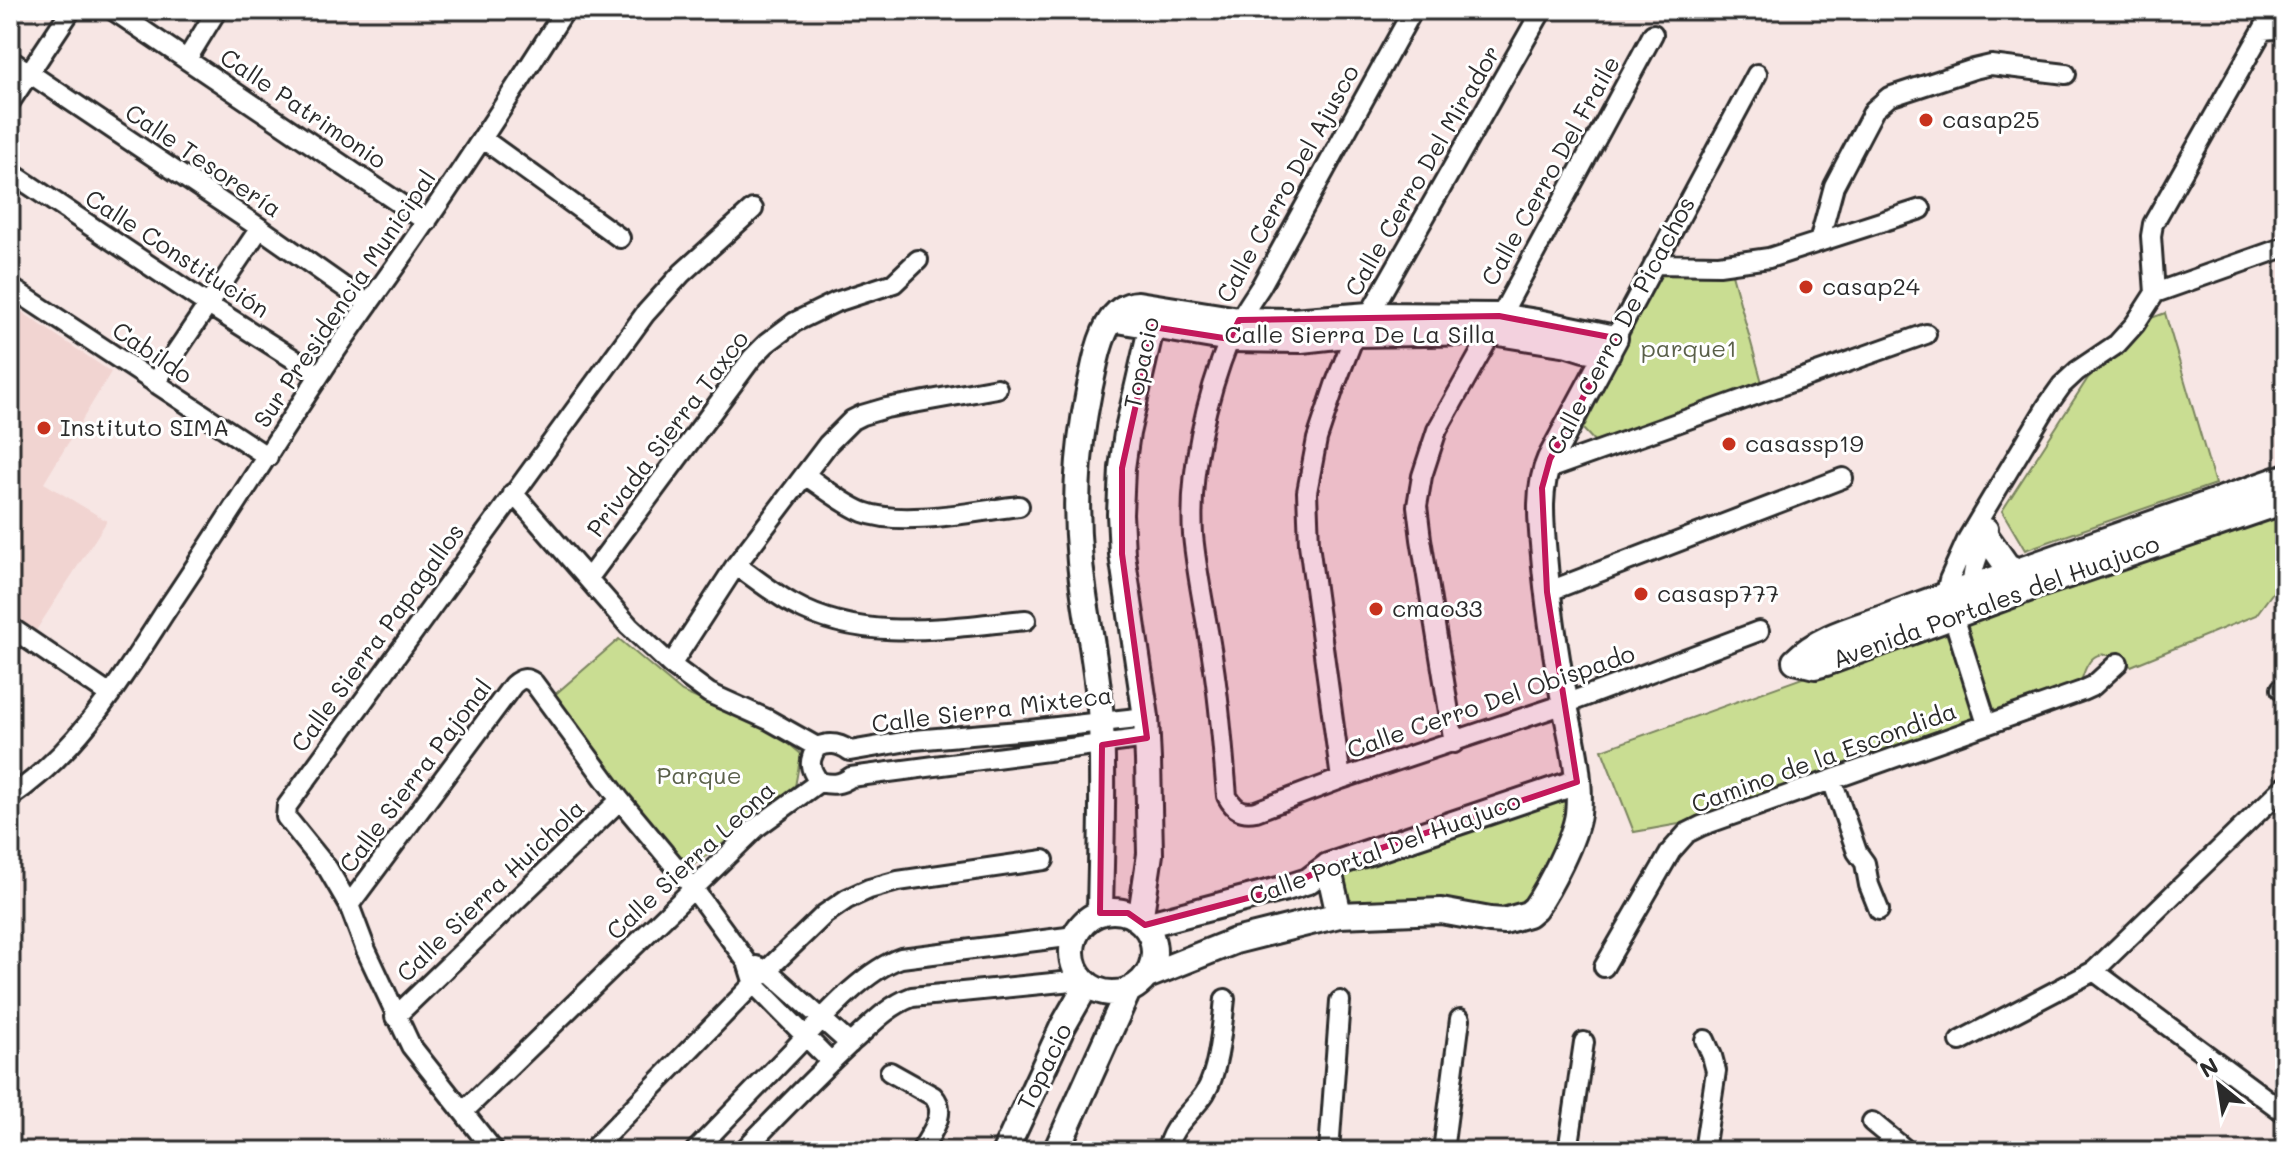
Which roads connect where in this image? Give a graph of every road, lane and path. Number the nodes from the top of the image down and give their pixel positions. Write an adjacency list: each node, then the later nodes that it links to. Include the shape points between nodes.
1 (71, 10): 13 (street)
2 (113, 10): 11 (street, Calle Patrimonio)
3 (217, 10): 11 (street)
4 (565, 10): 17 (street, Sur Presidencia Municipal)
5 (1413, 10): 36 (street, Calle Cerro Del Ajusco)
6 (1542, 10): 35 (street, Calle Cerro Del Mirador)
7 (2274, 10): 9 (street)
8 (2285, 28): 9 (street)
9 (2263, 30): 29 (street, via 2153,224)
10 (1653, 34): 34 (street, Calle Cerro Del Fraile)
11 (187, 59): 21 (street, Calle Patrimonio)
12 (10, 60): 13 (street, Calle Tesorería)
13 (30, 73): 16 (street); 22 (street, Calle Tesorería)
14 (1757, 74): 27 (street, Calle Cerro De Picachos)
15 (2066, 74): 24 (street, via 1991,65 1889,97 1874,110 1834,186)
16 (10, 102)
17 (483, 139): 21 (street, Sur Presidencia Municipal); 23 (street)
18 (10, 172): 30 (street, Calle Constitución)
19 (753, 209): 47 (street, Calle Sierra Papagallos, via 661,294)
20 (1921, 209): 24 (street)
21 (427, 222): 31 (street, Sur Presidencia Municipal)
22 (260, 228): 30 (street); 31 (street, Calle Tesorería)
23 (620, 238)
24 (1819, 242): 27 (street, via 1745,262)
25 (2285, 247): 29 (street)
26 (918, 260): 54 (street, Privada Sierra Taxco, via 894,283 818,310 767,343)
27 (1654, 264): 38 (street, Calle Cerro De Picachos)
28 (10, 287): 40 (street, Cabildo)
29 (2155, 293): 50 (street, via 2117,344 2062,385)
30 (207, 304): 39 (street, Calle Constitución); 40 (street)
31 (368, 304): 39 (street, Sur Presidencia Municipal)
32 (1154, 317): 33 (street, Calle Sierra De La Silla); 36 (street, Calle Sierra De La Silla); 66 (street, Topacio, via 1127,433 1120,514)
33 (1112, 319): 68 (street, Topacio, via 1098,350 1083,416 1076,502)
34 (1496, 324): 35 (street, Calle Sierra De La Silla); 38 (street, Calle Sierra De La Silla, via 1584,349); 69 (street, Calle Cerro Del Fraile, via 1437,430 1417,506)
35 (1362, 325): 36 (street, Calle Sierra De La Silla, via 1301,340); 74 (street, Calle Cerro Del Mirador, via 1317,439 1307,492 1309,544)
36 (1234, 330): 81 (street, Calle Cerro Del Ajusco, via 1205,411 1193,533 1227,796)
37 (1926, 334): 43 (street)
38 (1612, 346): 43 (street, Calle Cerro De Picachos)
39 (319, 375): 42 (street, Sur Presidencia Municipal)
40 (155, 383): 42 (street, Cabildo)
41 (997, 388): 44 (street, via 862,415 842,429)
42 (268, 457): 63 (street, Sur Presidencia Municipal)
43 (1545, 470): 55 (street, Calle Cerro De Picachos, via 1541,520)
44 (805, 475): 49 (street, via 849,505 893,519); 52 (street)
45 (2285, 477): 53 (street, Avenida Portales del Huajuco)
46 (1843, 478): 55 (street)
47 (513, 493): 54 (street, Calle Sierra Mixteca); 87 (street, Calle Sierra Papagallos, via 285,812)
48 (2285, 501): 56 (street, Avenida Portales del Huajuco)
49 (1019, 506)
50 (1988, 506): 51 (street); 57 (street, via 1953,568)
51 (1986, 536): 53 (street, via 2007,566); 56 (street, via 1974,566)
52 (736, 565): 58 (street, via 795,605 863,628 934,629); 62 (street)
53 (2018, 571): 56 (street, Avenida Portales del Huajuco)
54 (588, 579): 62 (street, Calle Sierra Mixteca)
55 (1547, 592): 64 (street, Calle Cerro De Picachos)
56 (1975, 597): 57 (street, Avenida Portales del Huajuco)
57 (1949, 606): 57 (street, Avenida Portales del Huajuco, via 1829,638 1795,661 1826,663); 65 (street)
58 (1026, 620)
59 (10, 627): 63 (street)
60 (1759, 631): 64 (street, Calle Cerro Del Obispado)
61 (2118, 663): 65 (street, Camino de la Escondida, via 2093,686)
62 (671, 665): 70 (street, Calle Sierra Mixteca, via 709,693)
63 (110, 695): 79 (street, Sur Presidencia Municipal, via 55,762)
64 (1565, 704): 69 (street, Calle Cerro Del Obispado); 77 (street, Calle Cerro De Picachos)
65 (1987, 724): 75 (street, Camino de la Escondida)
66 (1146, 727): 68 (street, Calle Sierra Mixteca); 91 (street, Topacio, via 1150,854)
67 (1030, 730): 68 (street, Calle Sierra Mixteca); 71 (street, Calle Sierra Mixteca); 72 (street)
68 (1102, 733): 72 (street, Calle Sierra Leona); 89 (street, Topacio)
69 (1454, 743): 74 (street, Calle Cerro Del Obispado)
70 (817, 747): 71 (street, Calle Sierra Mixteca, via 826,743); 76 (street, via 810,766)
71 (850, 751): 73 (street)
72 (1032, 753): 73 (street, Calle Sierra Leona)
73 (851, 777): 76 (street, Calle Sierra Leona, via 832,785)
74 (1341, 779): 81 (street, Calle Cerro Del Obispado, via 1256,811)
75 (1832, 780): 88 (street); 96 (street, Camino de la Escondida, via 1687,833 1671,851)
76 (819, 782): 84 (street, Calle Sierra Leona, via 757,827)
77 (1577, 782): 83 (street, Calle Portal Del Huajuco); 90 (street, Calle Portal Del Huajuco, via 1578,815 1571,838 1542,898 1528,914 1504,921 1441,911)
78 (2285, 786): 98 (street)
79 (10, 797)
80 (620, 800): 84 (street); 87 (street, Calle Sierra Pajonal, via 534,683 524,678 513,685); 105 (street, Calle Sierra Huichola)
81 (1238, 810)
82 (1044, 860): 97 (street, via 869,889 825,914)
83 (1328, 866): 85 (street, Calle Portal Del Huajuco, via 1308,881); 90 (street)
84 (693, 888): 95 (street); 115 (street, Calle Sierra Leona)
85 (1286, 888): 86 (street, Calle Portal Del Huajuco); 92 (street)
86 (1228, 904): 91 (street, Calle Portal Del Huajuco); 94 (street)
87 (349, 905): 105 (street)
88 (1879, 910)
89 (1100, 913): 91 (street, via 1128,913); 93 (street)
90 (1339, 915): 92 (street, Calle Portal Del Huajuco)
91 (1142, 923): 99 (street, via 1155,950)
92 (1298, 924): 94 (street, Calle Portal Del Huajuco)
93 (1075, 936): 100 (street, via 1074,966); 106 (street, via 888,962)
94 (1235, 941): 99 (street, Calle Portal Del Huajuco)
95 (747, 962): 97 (street); 101 (street)
96 (1604, 967)
97 (767, 970): 101 (street); 106 (street)
98 (2094, 971): 110 (street); 116 (street)
99 (1147, 976): 102 (street)
100 (1084, 982): 102 (street, via 1113,994); 112 (street, via 912,997 889,1009); 123 (street, Topacio)
101 (754, 984): 108 (street); 119 (street)
102 (1128, 991): 124 (street, Topacio)
103 (1225, 999): 125 (street, via 1211,1081 1171,1135)
104 (1340, 1001): 126 (street)
105 (395, 1017): 115 (street)
106 (823, 1019): 108 (street); 112 (street)
107 (1460, 1019): 127 (street)
108 (806, 1036): 113 (street); 120 (street)
109 (1705, 1040): 129 (street, via 1716,1071)
110 (1960, 1041)
111 (1584, 1042): 128 (street)
112 (850, 1044): 113 (street)
113 (831, 1062): 121 (street)
114 (890, 1072): 122 (street, via 938,1101 940,1116)
115 (463, 1112): 118 (street)
116 (2285, 1113)
117 (1872, 1122): 130 (street)
118 (494, 1151)
119 (591, 1151)
120 (695, 1151)
121 (743, 1151)
122 (921, 1151)
123 (1005, 1151)
124 (1056, 1151)
125 (1167, 1151)
126 (1329, 1151)
127 (1443, 1151)
128 (1568, 1151)
129 (1704, 1151)
130 (1907, 1151)

